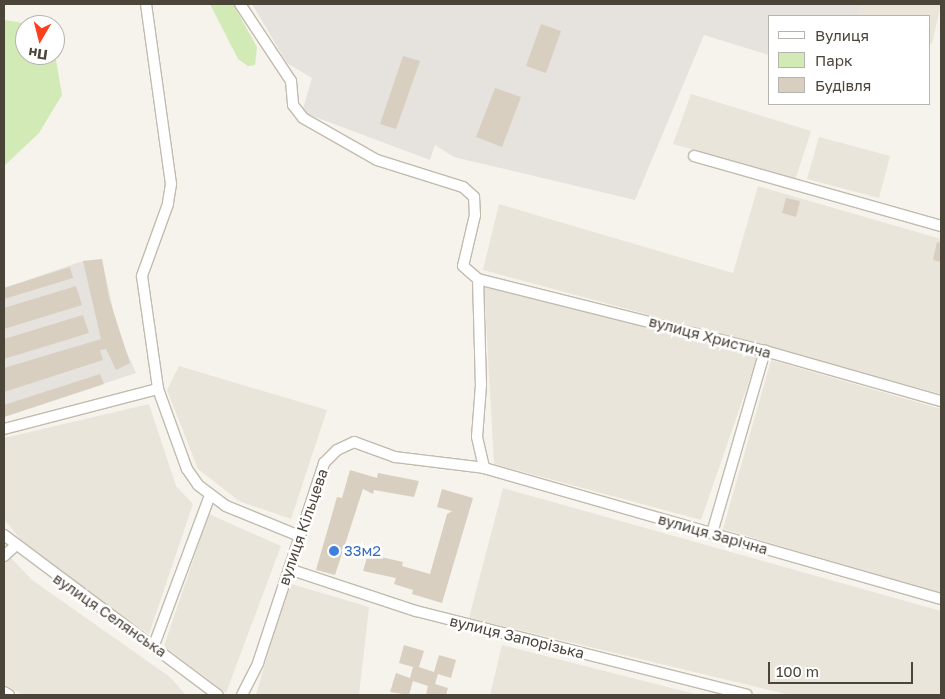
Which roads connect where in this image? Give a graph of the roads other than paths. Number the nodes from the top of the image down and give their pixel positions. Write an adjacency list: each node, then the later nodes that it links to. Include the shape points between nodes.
1 (146, 4): 7 (street, via 171,184 168,204 142,276)
2 (240, 4): 5 (street, via 291,81 293,105 303,118 377,160 464,187 474,197 475,215 463,266)
3 (694, 156): 4 (street)
4 (941, 226)
5 (478, 279): 6 (street, вулиця Христича); 10 (street, via 481,385 477,437)
6 (765, 351): 8 (street, вулиця Христича); 12 (street)
7 (158, 389): 9 (street); 11 (street, via 187,469)
8 (941, 401)
9 (4, 429)
10 (484, 468): 12 (street, вулиця Зарічна); 14 (street, вулиця Кільцева, via 395,457 354,442 344,445 324,463)
11 (210, 495): 14 (street, via 250,517); 19 (street)
12 (712, 533): 18 (street, вулиця Зарічна)
13 (4, 535): 15 (street, вулиця Селянська)
14 (299, 536): 17 (street, вулиця Кільцева)
15 (14, 547): 16 (street); 19 (street, вулиця Селянська, via 103,613)
16 (4, 556)
17 (289, 569): 23 (street, вулиця Кільцева, via 258,663); 24 (street, вулиця Запорізька, via 416,611)
18 (941, 599)
19 (154, 645): 22 (street, вулиця Селянська)
20 (4, 692): 21 (street)
21 (9, 695)
22 (218, 695)
23 (242, 695)
24 (747, 695)

